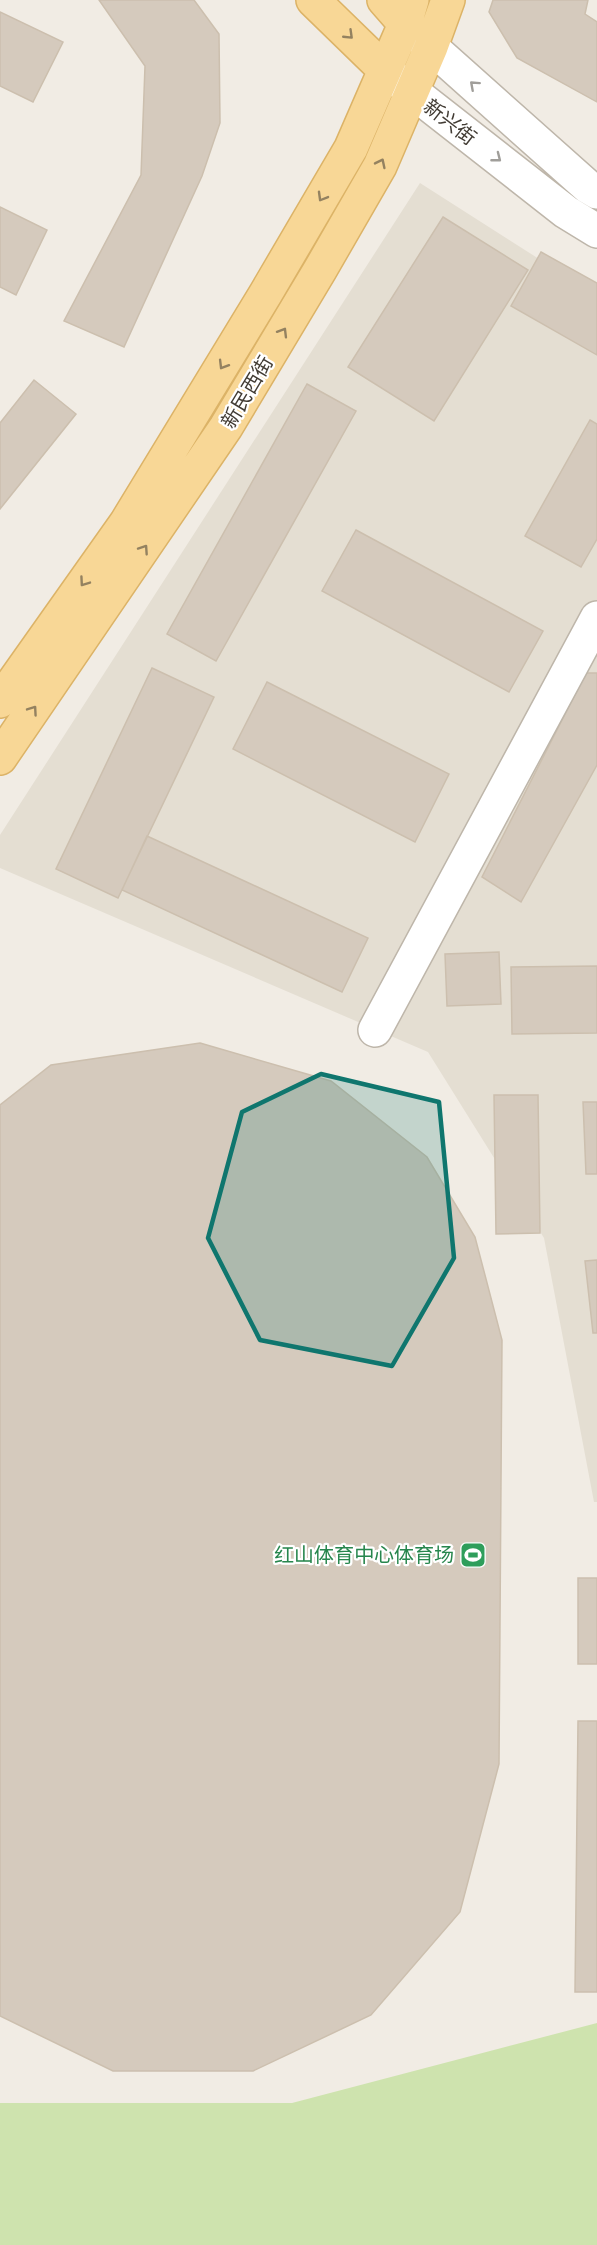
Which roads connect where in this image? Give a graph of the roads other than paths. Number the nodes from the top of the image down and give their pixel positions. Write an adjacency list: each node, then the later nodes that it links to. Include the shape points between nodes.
1 (313, 0): 6 (main road, 新兴街, one-way to 6)
2 (384, 0): 4 (main road)
3 (448, 0): 5 (main road, 新民西街)
4 (409, 12): 5 (street); 6 (main road, 新民西街)
5 (431, 47): 7 (main road, 新民西街); 8 (street, one-way to 5)
6 (385, 70): 7 (street, 新兴街); 11 (main road, 新民西街, one-way to 11, via 351,148 126,523)
7 (412, 92): 9 (street, 新兴街, one-way to 9, via 566,212); 12 (main road, 新民西街, one-way to 7, via 226,427 380,166)
8 (597, 192)
9 (597, 231)
10 (597, 618): 13 (street)
11 (0, 701)
12 (0, 758)
13 (375, 1030)

